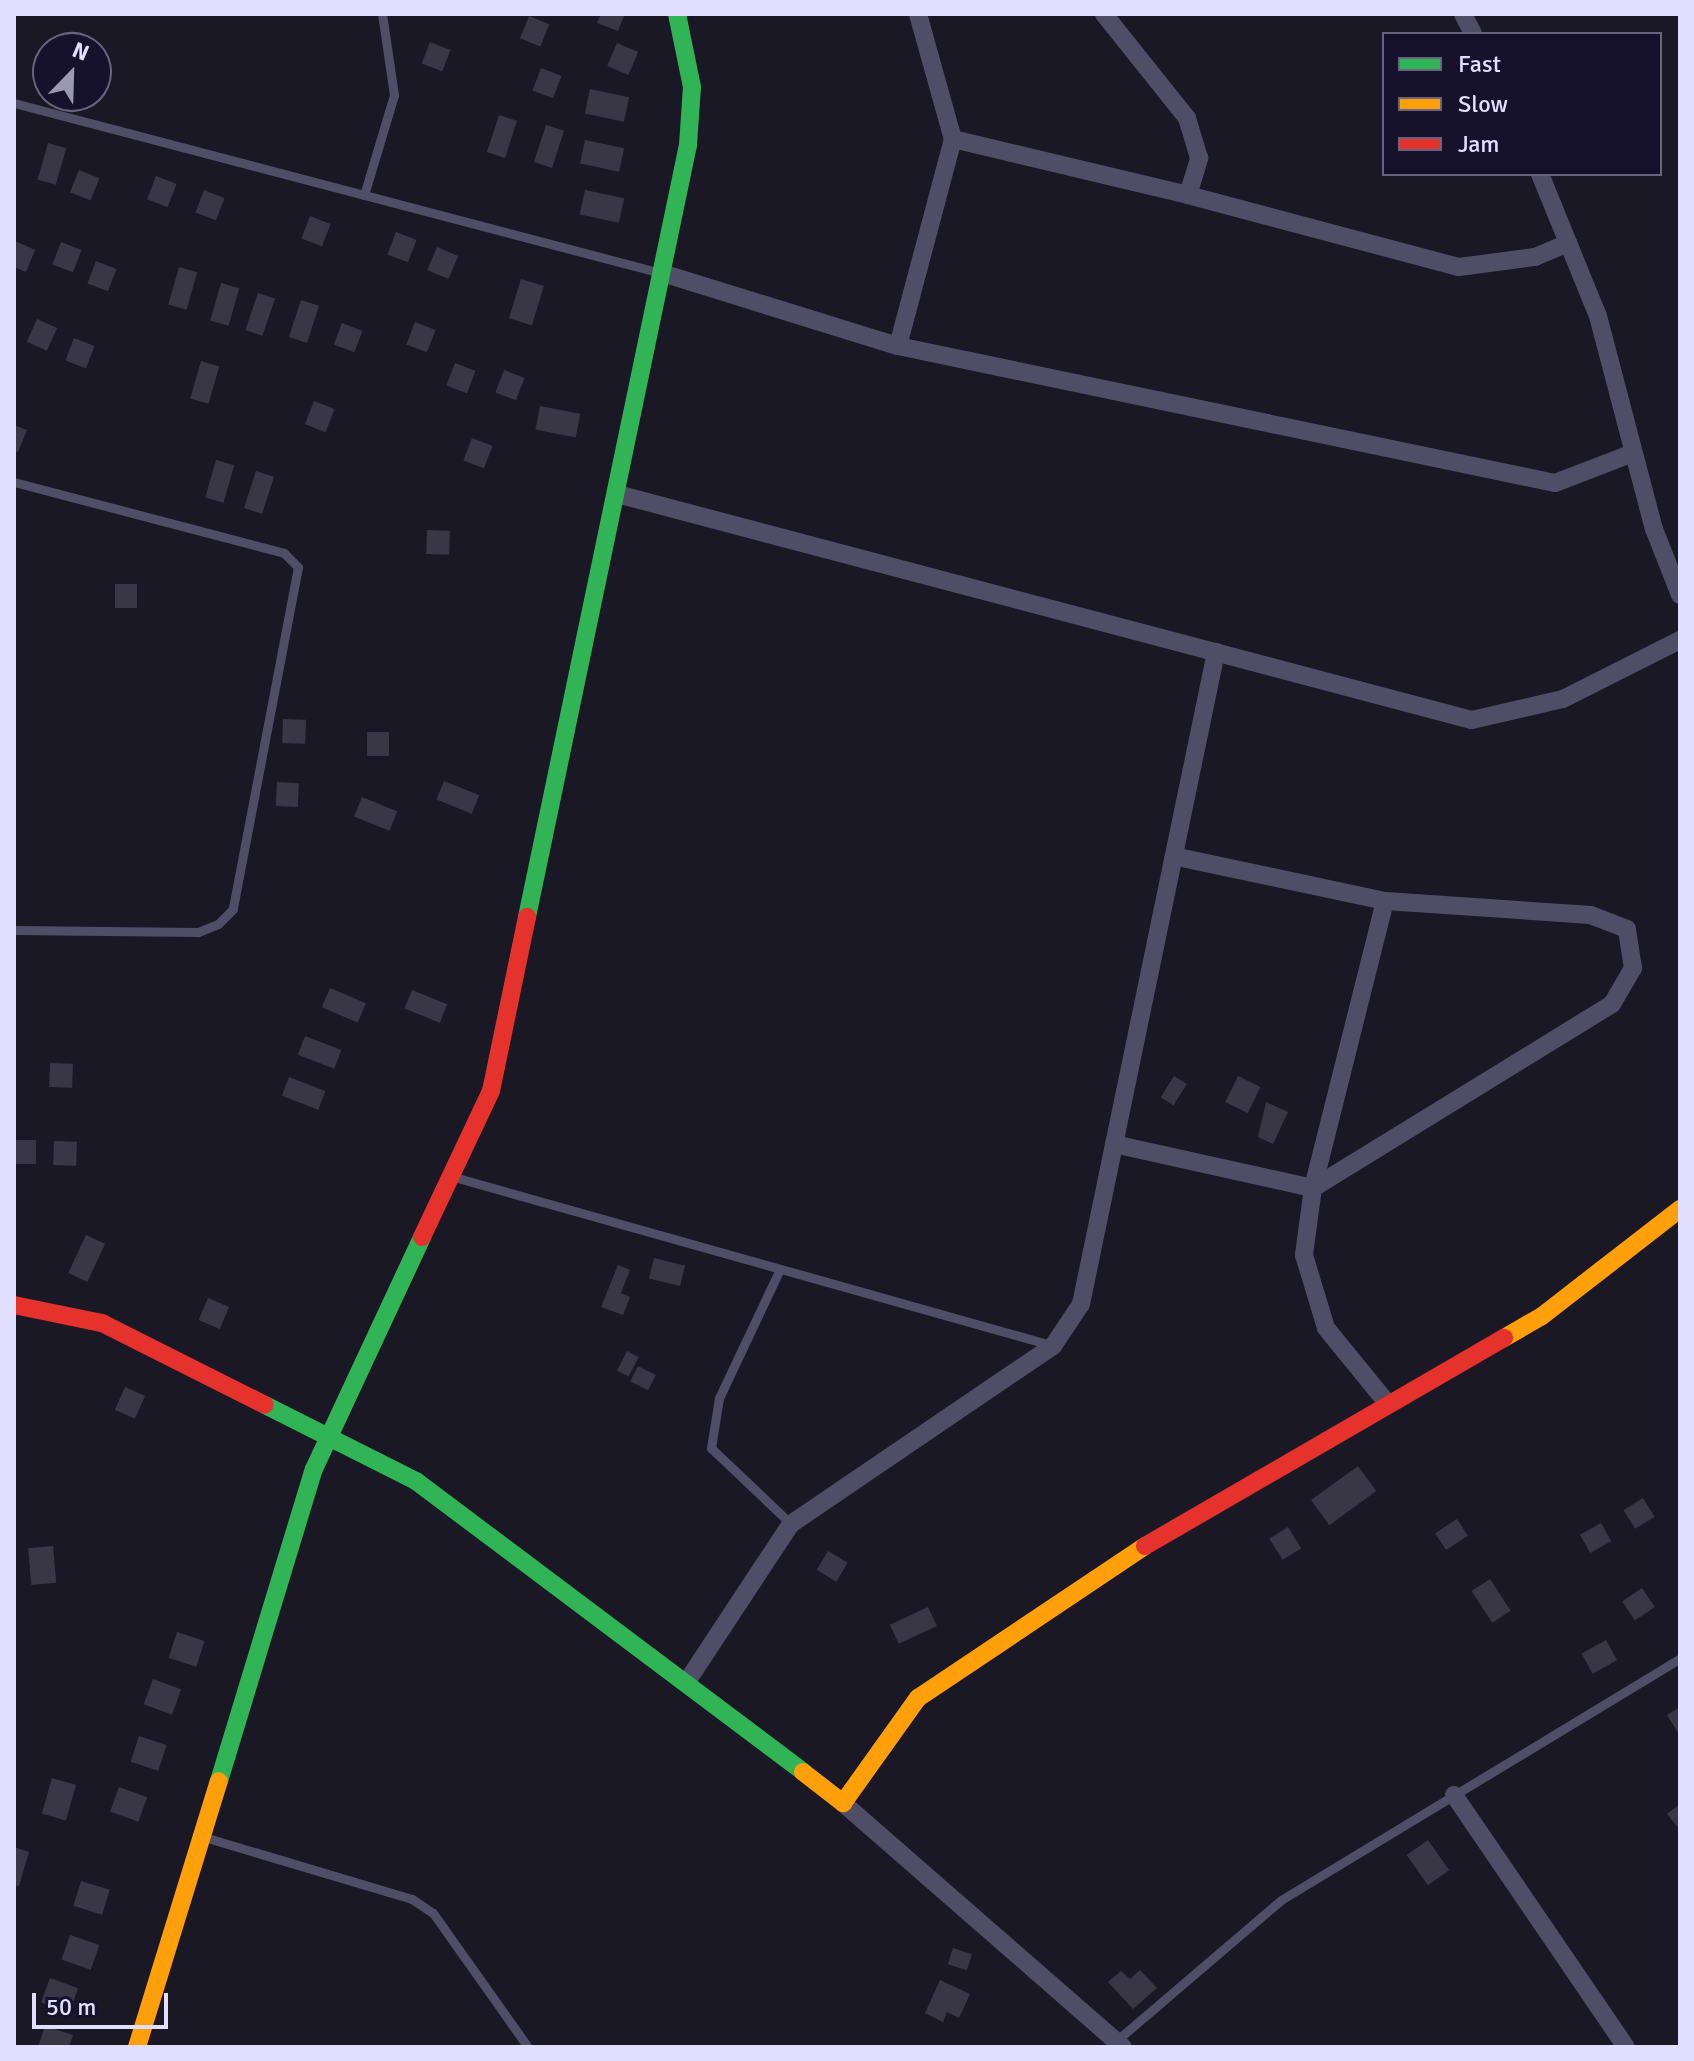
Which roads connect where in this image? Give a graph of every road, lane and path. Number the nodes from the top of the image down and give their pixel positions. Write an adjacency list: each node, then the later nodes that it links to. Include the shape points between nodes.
1 (382, 14): 10 (lane, via 394,95)
2 (677, 14): 13 (street, via 692,87 691,113)
3 (918, 14): 8 (street)
4 (1104, 14): 11 (street, via 1187,118 1199,158)
5 (1463, 14): 6 (street)
6 (1472, 32)
7 (14, 103): 10 (lane)
8 (953, 139): 11 (street); 14 (street)
9 (1541, 176): 12 (street)
10 (364, 195): 13 (lane)
11 (1188, 195): 12 (street, via 1459,267 1535,257)
12 (1568, 243): 15 (street, via 1598,316)
13 (662, 273): 14 (street); 17 (street)
14 (898, 346): 15 (street, via 1555,483)
15 (1633, 453): 18 (street)
16 (14, 482): 23 (lane, via 284,553 298,567 233,909 218,924 198,932)
17 (617, 494): 20 (street); 25 (street, via 491,1091)
18 (1680, 595)
19 (1680, 640): 20 (street, via 1563,699 1472,720)
20 (1216, 652): 21 (street)
21 (1174, 856): 22 (street); 24 (street)
22 (1385, 901): 26 (street); 26 (street, via 1591,915 1627,929 1633,968 1612,1004)
23 (14, 930)
24 (1114, 1144): 26 (street); 30 (street, via 1081,1304)
25 (454, 1177): 28 (lane); 32 (street)
26 (1313, 1188): 31 (street, via 1304,1255 1312,1290 1326,1328)
27 (1680, 1209): 31 (street, via 1542,1316)
28 (780, 1269): 30 (lane); 33 (lane, via 719,1398 711,1448)
29 (14, 1305): 32 (street, via 102,1323)
30 (1053, 1346): 33 (street)
31 (1388, 1404): 37 (street, via 1067,1594 918,1698)
32 (326, 1439): 35 (street, via 416,1481 569,1601); 38 (street)
33 (791, 1524): 35 (street)
34 (1680, 1658): 36 (lane)
35 (686, 1683): 37 (street)
36 (1454, 1795): 39 (lane, via 1281,1900); 42 (street)
37 (843, 1803): 39 (street)
38 (204, 1837): 40 (street); 41 (lane, via 412,1899 433,1913)
39 (1120, 2044)
40 (137, 2047)
41 (528, 2047)
42 (1626, 2047)

